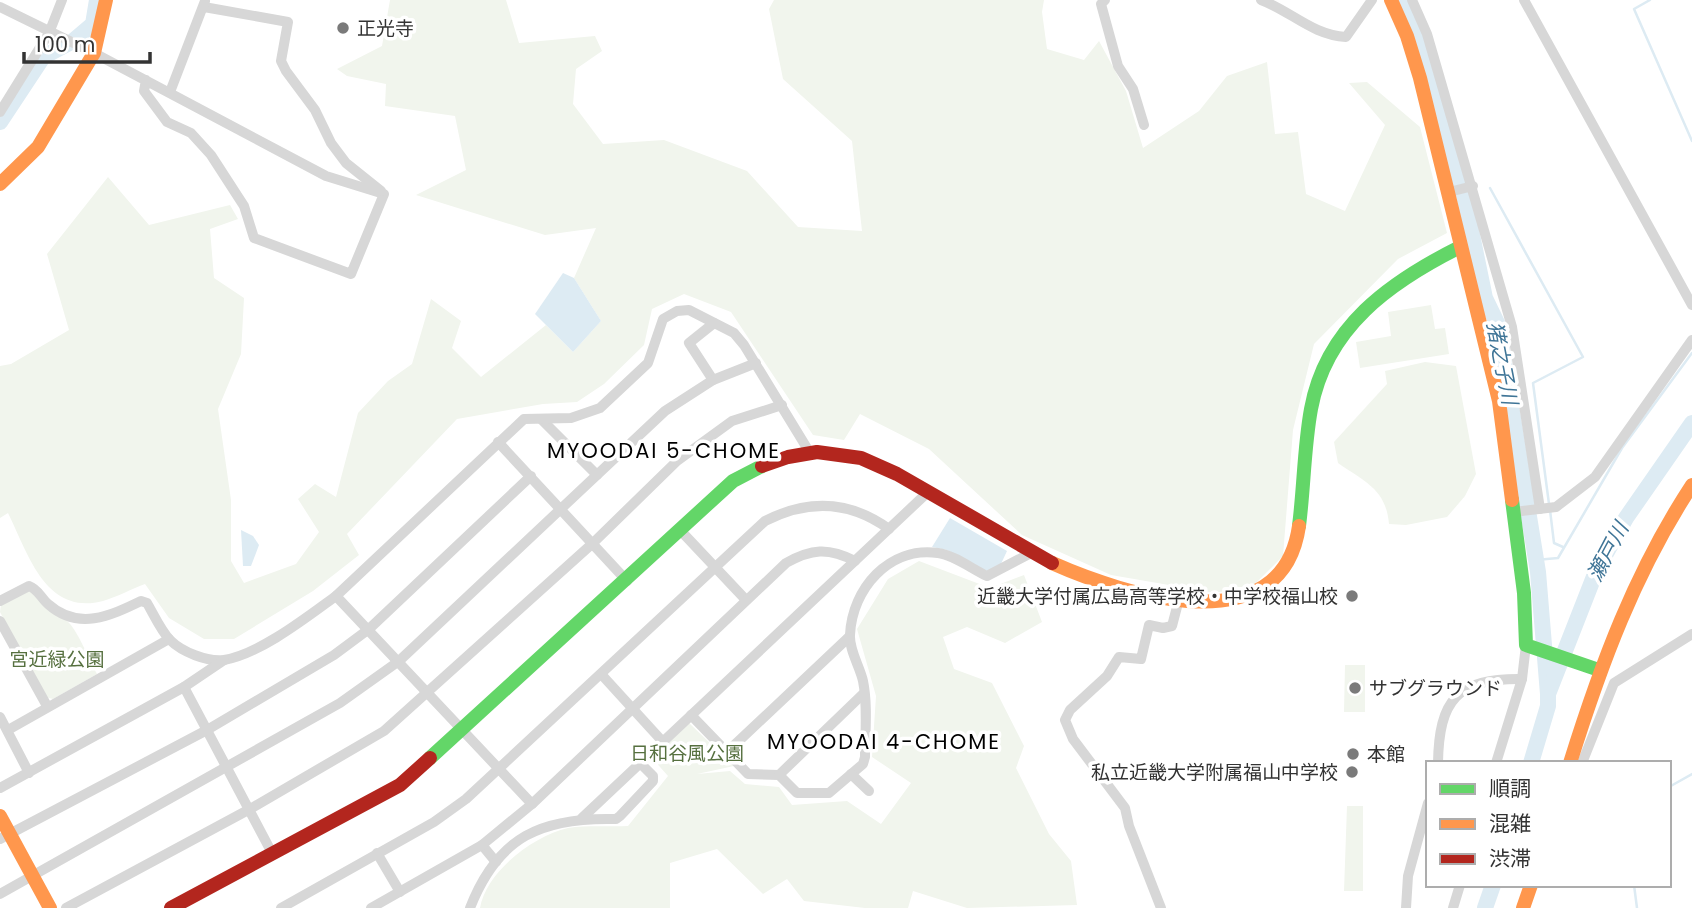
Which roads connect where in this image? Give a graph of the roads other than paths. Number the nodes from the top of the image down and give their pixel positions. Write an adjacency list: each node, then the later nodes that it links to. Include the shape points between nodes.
1 (62, 0): 11 (street)
2 (106, 0): 12 (street)
3 (1105, 0): 16 (street, via 1101,4 1118,66 1133,89)
4 (1261, 0): 5 (street, via 1310,28 1346,37)
5 (1372, 0)
6 (1391, 0): 19 (street, via 1408,36)
7 (1412, 0): 18 (street, via 1427,34)
8 (1524, 0): 22 (street)
9 (205, 3): 14 (street); 20 (street, via 288,22 281,61 286,71 346,163)
10 (0, 7): 11 (street)
11 (49, 33): 12 (street); 15 (street)
12 (94, 53): 13 (street); 17 (street, via 38,147)
13 (146, 80): 14 (street); 20 (street, via 144,91 167,122 191,133 211,155 244,206 254,238 351,274)
14 (170, 92): 20 (street, via 326,176)
15 (0, 112)
16 (1144, 125)
17 (0, 184)
18 (1471, 187): 19 (street); 36 (street, via 1513,327)
19 (1451, 192): 21 (street)
20 (384, 194)
21 (1460, 247): 37 (street, via 1499,401); 48 (street, via 1367,305 1328,357 1312,404 1298,531 1288,562 1260,591)
22 (1692, 306)
23 (714, 323): 25 (street, via 734,333); 26 (street, via 689,343); 28 (street, via 689,310 677,311 659,325 648,363 600,408 571,418)
24 (1692, 340): 36 (street, via 1595,477 1556,507)
25 (756, 363): 26 (street); 27 (street)
26 (713, 380): 31 (street, via 665,411)
27 (782, 405): 30 (street); 40 (street, via 732,421 709,435)
28 (541, 419): 29 (street, via 524,419); 31 (street)
29 (498, 442): 32 (street); 45 (street)
30 (810, 453): 34 (street, via 847,454 884,465); 39 (street, via 782,457 733,481)
31 (597, 475): 35 (street)
32 (531, 476): 35 (street); 50 (street)
33 (1692, 485): 57 (street, via 1640,568)
34 (928, 492): 38 (street); 41 (street)
35 (562, 509): 40 (street); 56 (street)
36 (1540, 509): 37 (street)
37 (1517, 512): 54 (street)
38 (889, 529): 42 (street); 43 (street, via 867,514 813,504 765,521)
39 (680, 530): 43 (street); 44 (street)
40 (593, 543): 44 (street); 62 (street)
41 (1029, 554): 48 (street, via 1101,585); 52 (street, via 987,576 940,553 893,560 860,594)
42 (855, 561): 46 (street, via 837,551 805,552); 65 (street)
43 (714, 568): 46 (street); 58 (street)
44 (627, 581): 69 (street)
45 (336, 596): 50 (street); 55 (street, via 302,621)
46 (746, 600): 64 (street)
47 (0, 601): 53 (street, via 29,586 61,614 96,620 141,601 147,603)
48 (1178, 603): 106 (street, via 1172,626 1149,625 1141,659 1119,657 1107,677 1065,720 1073,739 1125,808)
49 (0, 621): 63 (street)
50 (369, 629): 56 (street); 68 (street, via 334,655)
51 (1692, 634): 75 (street, via 1614,683)
52 (849, 637): 61 (street); 71 (street)
53 (169, 639): 55 (street, via 203,657); 63 (street)
54 (1528, 646): 57 (street); 59 (street)
55 (224, 660): 60 (street)
56 (399, 661): 62 (street); 77 (street, via 340,703)
57 (1596, 669): 74 (street)
58 (601, 674): 64 (street); 78 (street)
59 (1522, 679): 72 (street, via 1489,678 1451,703 1440,722); 73 (street)
60 (184, 687): 68 (street); 79 (street)
61 (864, 693): 80 (street, via 866,757); 81 (street)
62 (428, 694): 69 (street); 85 (street, via 384,731)
63 (47, 706): 67 (street)
64 (632, 709): 70 (street); 84 (street)
65 (691, 715): 70 (street); 71 (street)
66 (0, 717): 67 (street)
67 (8, 730): 79 (street)
68 (207, 730): 77 (street); 89 (street)
69 (463, 730): 78 (street); 91 (street, via 400,785)
70 (663, 742): 76 (street)
71 (727, 752): 81 (street, via 748,774)
72 (1438, 761)
73 (1497, 761)
74 (1571, 761)
75 (1583, 761)
76 (640, 763): 88 (street); 88 (street, via 653,781 620,816)
77 (227, 768): 85 (street); 94 (street)
78 (499, 770): 84 (street); 92 (street, via 435,822)
79 (29, 772): 82 (street)
80 (850, 774): 81 (street, via 829,793 797,793); 83 (street)
81 (779, 775)
82 (0, 788)
83 (869, 791)
84 (532, 804): 90 (street)
85 (250, 809): 91 (street); 101 (street)
86 (1426, 810): 107 (street, via 1408,876)
87 (0, 816): 89 (street)
88 (582, 818): 93 (street, via 548,824 526,835)
89 (5, 837): 94 (street)
90 (482, 845): 93 (street); 97 (street)
91 (272, 853): 99 (street)
92 (377, 853): 97 (street); 103 (street)
93 (496, 862): 105 (street, via 481,881)
94 (32, 877): 98 (street); 100 (street)
95 (1459, 887): 108 (street)
96 (1530, 887): 109 (street)
97 (400, 892): 104 (street)
98 (0, 894)
99 (192, 903): 102 (street)
100 (50, 908)
101 (66, 908)
102 (171, 908)
103 (281, 908)
104 (371, 908)
105 (470, 908)
106 (1161, 908)
107 (1406, 908)
108 (1453, 908)
109 (1523, 908)

